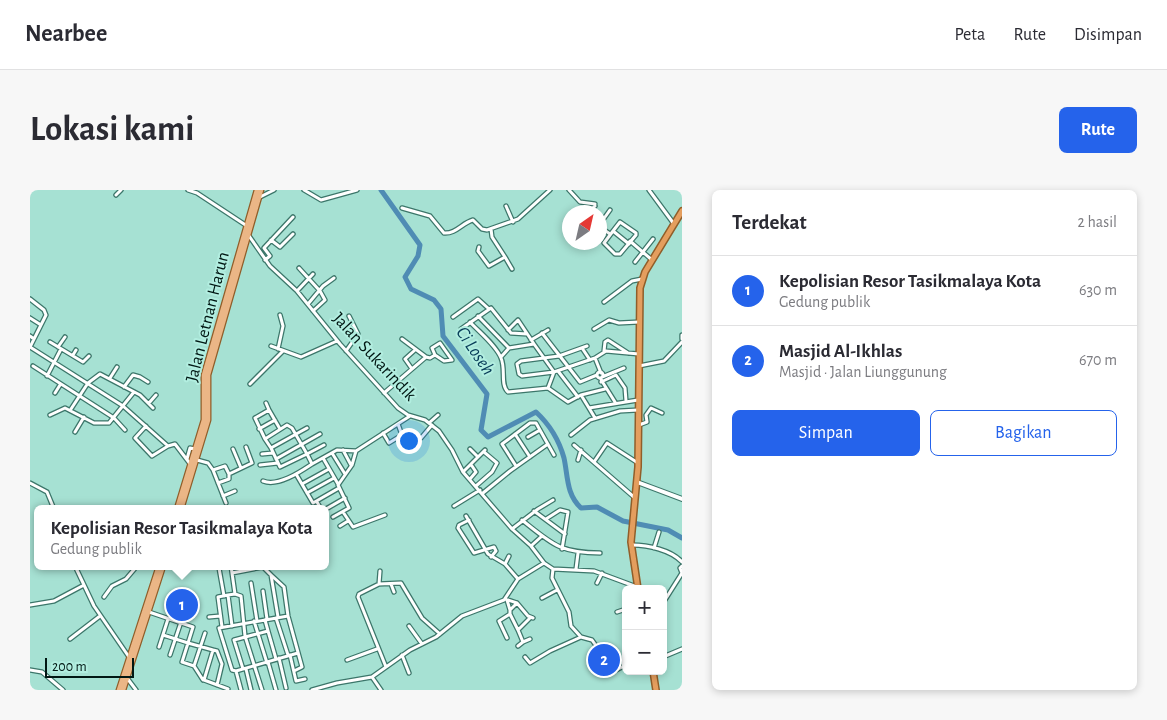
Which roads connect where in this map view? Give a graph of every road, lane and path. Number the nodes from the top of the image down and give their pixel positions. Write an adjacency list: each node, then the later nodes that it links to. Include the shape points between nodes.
1 (121, 190): 12 (street)
2 (188, 190): 11 (street)
3 (257, 190): 24 (main road, Jalan Letnan Harun)
4 (261, 190): 13 (main road, Jalan Letnan Harun)
5 (274, 190): 13 (street)
6 (304, 190): 7 (street, via 320,200)
7 (358, 190)
8 (550, 190): 21 (street)
9 (569, 190): 14 (street, via 580,202)
10 (649, 190): 22 (street)
11 (194, 191): 24 (street)
12 (116, 195)
13 (259, 197): 24 (main road, Jalan Letnan Harun)
14 (595, 205)
15 (506, 206): 21 (street)
16 (402, 208): 25 (street, via 432,218 444,232 454,232 474,220 482,228)
17 (610, 210): 19 (street)
18 (682, 211): 22 (highway)
19 (607, 214)
20 (293, 217): 31 (street)
21 (513, 222): 25 (street)
22 (675, 222): 23 (street); 37 (highway)
23 (682, 224)
24 (248, 226): 27 (main road, Jalan Letnan Harun)
25 (490, 229): 35 (street)
26 (607, 230): 28 (street)
27 (246, 232): 36 (street, Jalan Sukarindik); 50 (main road, Jalan Letnan Harun)
28 (611, 233): 32 (street); 32 (street, via 621,222 636,233); 32 (street, via 604,244 615,254 620,254)
29 (292, 234): 31 (street, via 280,248)
30 (653, 239): 34 (street)
31 (271, 240): 36 (street, via 264,248 270,256)
32 (629, 242): 34 (street)
33 (479, 247): 35 (street, via 478,251 490,266)
34 (643, 252): 37 (street); 38 (street)
35 (505, 257): 40 (street)
36 (266, 260): 45 (street, Jalan Sukarindik)
37 (652, 260): 44 (highway)
38 (635, 262)
39 (299, 268): 42 (street)
40 (512, 269)
41 (313, 274): 42 (street)
42 (309, 278): 45 (street); 46 (street)
43 (334, 278): 46 (street)
44 (642, 279): 48 (street, via 632,281); 59 (highway)
45 (297, 291): 49 (street, Jalan Sukarindik)
46 (320, 291): 49 (street); 52 (street, via 325,301)
47 (30, 299): 60 (street, via 45,311)
48 (604, 302)
49 (308, 304): 52 (street, Jalan Sukarindik)
50 (225, 307): 168 (main road, Jalan Letnan Harun, via 204,375 204,420); 183 (main road, Jalan Letnan Harun, via 208,375 208,420)
51 (489, 309): 55 (street); 56 (street, via 478,299); 63 (street, via 492,308)
52 (313, 311): 73 (street, Jalan Sukarindik)
53 (280, 315): 84 (street, via 283,326)
54 (349, 316): 87 (street, via 358,334)
55 (478, 316): 58 (street); 81 (street)
56 (454, 317)
57 (30, 318): 60 (street)
58 (470, 322): 61 (street); 94 (street)
59 (639, 322): 62 (street, via 608,320); 89 (highway)
60 (41, 325): 70 (street)
61 (461, 328)
62 (594, 329)
63 (508, 330): 66 (street, via 514,335); 66 (street, via 518,320)
64 (548, 330): 65 (street)
65 (542, 333): 72 (street); 95 (street)
66 (527, 334): 72 (street)
67 (682, 335): 74 (street)
68 (30, 336): 70 (street)
69 (65, 337): 80 (street)
70 (34, 339): 79 (street)
71 (402, 339): 85 (street)
72 (531, 340): 76 (street)
73 (337, 341): 86 (street, via 301,357); 87 (street, Jalan Sukarindik)
74 (682, 341): 102 (street, via 664,361)
75 (50, 342): 80 (street)
76 (534, 344): 81 (street); 97 (street)
77 (270, 346): 84 (street)
78 (587, 346): 82 (street)
79 (30, 347): 100 (street)
80 (60, 348): 92 (street); 100 (street)
81 (509, 348): 94 (street)
82 (582, 348): 95 (street); 99 (street)
83 (76, 350): 92 (street)
84 (278, 350): 86 (street)
85 (415, 350): 96 (street); 106 (street, via 406,359)
86 (283, 351): 114 (street)
87 (346, 351): 121 (street, Jalan Sukarindik)
88 (604, 351): 91 (street); 91 (street, via 608,340); 98 (street)
89 (638, 354): 91 (street); 102 (highway)
90 (434, 355): 90 (street, via 432,348 440,344 452,360 444,362); 96 (street)
91 (630, 355)
92 (73, 356): 93 (street, via 83,362)
93 (88, 356)
94 (501, 356): 117 (street, via 504,386 508,392)
95 (559, 356): 97 (street); 104 (street)
96 (426, 357): 106 (street)
97 (545, 357): 107 (street); 107 (street, via 519,362 519,375)
98 (595, 358): 99 (street); 110 (street)
99 (590, 360): 104 (street)
100 (54, 362): 109 (street); 113 (street)
101 (33, 366): 109 (street)
102 (638, 366): 125 (highway)
103 (117, 368): 111 (street)
104 (567, 368): 107 (street); 110 (street, via 580,382)
105 (624, 368): 108 (street)
106 (412, 369): 121 (street)
107 (556, 372): 117 (street); 124 (street)
108 (615, 374): 110 (street); 126 (street, via 625,388)
109 (47, 376): 115 (street)
110 (600, 377): 118 (street)
111 (110, 378): 113 (street, via 100,374); 116 (street)
112 (148, 382): 116 (street, via 133,375)
113 (88, 383): 123 (street); 130 (street)
114 (250, 384)
115 (60, 385): 119 (street); 123 (street)
116 (124, 386): 120 (street)
117 (548, 388): 124 (street, via 567,402)
118 (605, 389): 124 (street); 127 (street)
119 (55, 392)
120 (134, 392): 128 (street); 130 (street)
121 (384, 393): 139 (street, Jalan Sukarindik)
122 (156, 395): 128 (street)
123 (79, 396): 133 (street); 141 (street)
124 (579, 396): 132 (street)
125 (638, 400): 126 (street); 135 (highway)
126 (626, 401): 127 (street)
127 (615, 402): 132 (street)
128 (149, 403): 131 (street)
129 (266, 403): 134 (street)
130 (124, 406): 141 (street); 147 (street)
131 (153, 408)
132 (590, 408): 142 (street)
133 (71, 409): 137 (street, via 64,408); 140 (street)
134 (269, 410): 143 (street); 149 (street, via 255,419)
135 (638, 410): 142 (street); 146 (highway)
136 (662, 413): 146 (street, via 651,408 646,415 647,422)
137 (50, 415)
138 (438, 415): 145 (street)
139 (411, 416): 144 (street); 145 (street, Jalan Sukarindik)
140 (84, 417): 141 (street, via 96,424 109,424); 153 (street)
141 (114, 418): 151 (street)
142 (596, 418): 157 (street)
143 (275, 420): 149 (street); 150 (street)
144 (398, 424): 154 (street); 154 (street, via 403,434 397,438 388,443)
145 (430, 424): 160 (street); 197 (street, Jalan Sukarindik, via 447,442)
146 (638, 425): 187 (highway)
147 (146, 426): 166 (street); 166 (street, via 135,438 152,456)
148 (307, 428): 158 (street)
149 (259, 429): 161 (street)
150 (280, 429): 158 (street, via 289,425); 161 (street)
151 (125, 430)
152 (540, 430): 156 (street, via 533,422); 159 (street); 162 (street)
153 (75, 432)
154 (383, 433): 174 (street)
155 (320, 434): 163 (street)
156 (515, 434): 180 (street); 193 (street, via 502,444)
157 (571, 434)
158 (296, 435): 163 (street); 171 (street)
159 (528, 437)
160 (421, 438)
161 (265, 439): 171 (street)
162 (548, 444): 178 (street); 180 (street)
163 (301, 445): 177 (street); 185 (street)
164 (324, 445): 177 (street)
165 (574, 445): 173 (street)
166 (168, 446): 182 (street, via 175,444)
167 (246, 447): 194 (street, via 252,462)
168 (195, 449): 182 (street, via 190,448); 191 (main road, Jalan Letnan Harun)
169 (233, 449): 194 (street)
170 (470, 449): 179 (street)
171 (272, 450): 176 (street); 185 (street)
172 (343, 450): 174 (street); 175 (street); 190 (street)
173 (581, 450): 184 (street); 186 (street)
174 (356, 451): 190 (street)
175 (332, 453): 181 (street); 200 (street)
176 (262, 454)
177 (306, 454): 185 (street, via 282,468); 188 (street)
178 (554, 454)
179 (478, 457): 192 (street); 209 (street, via 485,451 497,463)
180 (530, 457): 193 (street)
181 (323, 458): 188 (street); 195 (street)
182 (187, 459): 191 (street)
183 (196, 460): 191 (main road, Jalan Letnan Harun); 196 (street, via 208,463)
184 (578, 460)
185 (277, 461): 189 (street)
186 (594, 462): 187 (street, via 607,443); 216 (street)
187 (638, 463): 204 (highway)
188 (312, 464): 199 (street)
189 (260, 465)
190 (352, 465): 200 (street)
191 (192, 466): 222 (main road, Jalan Letnan Harun); 223 (main road, Jalan Letnan Harun)
192 (472, 466): 197 (street); 202 (street, via 476,472)
193 (516, 466): 213 (street)
194 (241, 468): 198 (street)
195 (329, 469): 201 (street); 207 (street)
196 (213, 470): 198 (street, via 224,466); 206 (street)
197 (463, 472): 202 (street, Jalan Sukarindik)
198 (229, 474): 206 (street, via 230,478)
199 (296, 474): 203 (street, via 273,482); 207 (street)
200 (345, 474): 208 (street)
201 (334, 478): 208 (street); 212 (street)
202 (470, 479): 209 (street, Jalan Sukarindik)
203 (263, 481)
204 (637, 482): 216 (highway); 217 (street)
205 (30, 483): 221 (street, via 47,492)
206 (218, 483): 214 (street)
207 (302, 484): 212 (street)
208 (339, 486): 215 (street); 219 (street)
209 (476, 486): 210 (street, Jalan Sukarindik)
210 (480, 490): 213 (street, Jalan Sukarindik); 225 (street)
211 (235, 491): 214 (street)
212 (308, 493): 219 (street, via 313,503)
213 (484, 494): 235 (street, Jalan Sukarindik)
214 (223, 496): 220 (street)
215 (345, 498): 226 (street); 228 (street, via 349,507)
216 (635, 498): 239 (highway)
217 (682, 499)
218 (553, 500): 227 (street)
219 (317, 502): 224 (street)
220 (226, 503)
221 (52, 505)
222 (178, 505)
223 (183, 505)
224 (319, 505)
225 (454, 506)
226 (329, 507)
227 (534, 511): 231 (street); 232 (street)
228 (343, 512): 230 (street); 233 (street)
229 (385, 515): 233 (street, via 353,527)
230 (333, 517)
231 (522, 520): 235 (street); 238 (street)
232 (546, 520): 237 (street); 237 (street, via 560,510 566,510)
233 (348, 521): 234 (street)
234 (340, 526)
235 (512, 529): 240 (street, Jalan Sukarindik)
236 (659, 532): 242 (street)
237 (566, 534): 243 (street)
238 (542, 536): 240 (street); 243 (street)
239 (632, 543): 242 (street); 273 (highway)
240 (532, 546): 248 (street, Jalan Sukarindik)
241 (486, 547): 241 (street, via 474,553 459,525 468,518); 247 (street); 247 (street, via 492,546 496,550)
242 (654, 548): 250 (street, via 674,556)
243 (562, 549): 244 (street)
244 (578, 553): 245 (street); 252 (street)
245 (600, 553)
246 (509, 556): 249 (street)
247 (491, 557): 249 (street)
248 (544, 563): 251 (street); 266 (street)
249 (504, 564): 266 (street)
250 (682, 564): 280 (street, via 682,573)
251 (553, 569): 252 (street); 274 (street, via 552,578)
252 (576, 569): 264 (street)
253 (78, 570): 271 (street)
254 (134, 570): 279 (street, via 126,579 111,587)
255 (158, 570): 299 (main road)
256 (162, 570): 286 (main road)
257 (220, 570): 278 (street)
258 (232, 570): 263 (street)
259 (247, 570): 261 (street)
260 (266, 570): 265 (street)
261 (244, 571): 263 (street)
262 (380, 572): 269 (street)
263 (232, 573): 277 (street)
264 (602, 573): 268 (street); 272 (street)
265 (271, 575): 291 (street, via 283,586); 294 (street)
266 (518, 579): 282 (street)
267 (251, 583): 296 (street)
268 (597, 583)
269 (380, 584): 270 (street); 321 (street, via 358,596)
270 (391, 584): 276 (street); 307 (street, via 402,584 422,618)
271 (84, 585): 284 (street, via 54,601); 289 (street)
272 (629, 585)
273 (638, 585)
274 (557, 590): 281 (street); 310 (street, via 569,612 571,626)
275 (263, 592): 295 (street)
276 (394, 592)
277 (235, 594): 278 (street); 298 (street, via 241,596)
278 (226, 595): 290 (street, via 218,596); 300 (street)
279 (104, 597)
280 (667, 597)
281 (542, 598)
282 (506, 600): 283 (street); 287 (street); 307 (street, via 462,616)
283 (517, 603): 287 (street); 303 (street, via 532,618)
284 (30, 605)
285 (622, 610): 288 (street)
286 (148, 612): 293 (street); 299 (main road)
287 (510, 612): 303 (street); 311 (street, via 499,621)
288 (617, 612)
289 (100, 616): 312 (street); 330 (street)
290 (220, 616): 292 (street); 302 (street)
291 (288, 616): 294 (street); 324 (street)
292 (209, 617)
293 (168, 618): 297 (street); 308 (street)
294 (277, 618): 295 (street); 326 (street)
295 (266, 620): 296 (street); 304 (street)
296 (256, 621): 298 (street); 306 (street)
297 (180, 622): 313 (street); 316 (street, via 193,626)
298 (245, 624): 300 (street); 309 (street)
299 (142, 626): 330 (main road); 347 (main road)
300 (232, 626): 302 (street)
301 (409, 626): 317 (street)
302 (222, 627): 343 (street, via 219,629 232,670)
303 (518, 630): 315 (street)
304 (268, 631): 306 (street); 332 (street)
305 (205, 633): 318 (street)
306 (257, 633): 309 (street); 335 (street)
307 (440, 634): 317 (street)
308 (163, 635): 313 (street); 320 (street)
309 (246, 636): 336 (street); 340 (street, via 234,641)
310 (581, 637): 329 (street, via 530,663); 339 (street, via 592,640 614,671)
311 (507, 638)
312 (70, 639)
313 (175, 639): 316 (street); 325 (street)
314 (530, 639): 315 (street)
315 (523, 642): 319 (street)
316 (188, 643): 318 (street); 337 (street, via 182,662)
317 (422, 644): 327 (street)
318 (200, 646): 323 (street); 337 (street)
319 (518, 646)
320 (159, 647)
321 (377, 649): 333 (street); 338 (street)
322 (682, 649): 328 (street)
323 (213, 650): 349 (street); 350 (street, via 217,651 222,663)
324 (298, 652): 326 (street); 331 (street)
325 (170, 655)
326 (289, 655): 332 (street); 334 (street)
327 (402, 655): 338 (street); 344 (street)
328 (667, 655)
329 (526, 657)
330 (130, 658): 354 (main road)
331 (300, 658): 334 (street); 342 (street, via 302,668)
332 (277, 659): 335 (street); 351 (street)
333 (347, 660)
334 (292, 661): 342 (street)
335 (267, 662): 336 (street); 360 (street)
336 (255, 665): 340 (street); 359 (street)
337 (194, 666): 349 (street)
338 (386, 667): 346 (street)
339 (622, 667)
340 (244, 669): 343 (street); 358 (street)
341 (30, 670): 353 (street, via 42,672)
342 (294, 671): 348 (street, via 296,681)
343 (236, 672): 357 (street)
344 (409, 673)
345 (654, 675): 363 (highway)
346 (372, 677): 361 (street); 362 (street)
347 (128, 678): 355 (main road); 356 (street)
348 (305, 679)
349 (204, 680): 350 (street)
350 (216, 685): 352 (street)
351 (286, 688)
352 (228, 689)
353 (63, 690)
354 (119, 690)
355 (123, 690)
356 (136, 690)
357 (241, 690)
358 (251, 690)
359 (262, 690)
360 (276, 690)
361 (312, 690)
362 (380, 690)
363 (656, 690)

